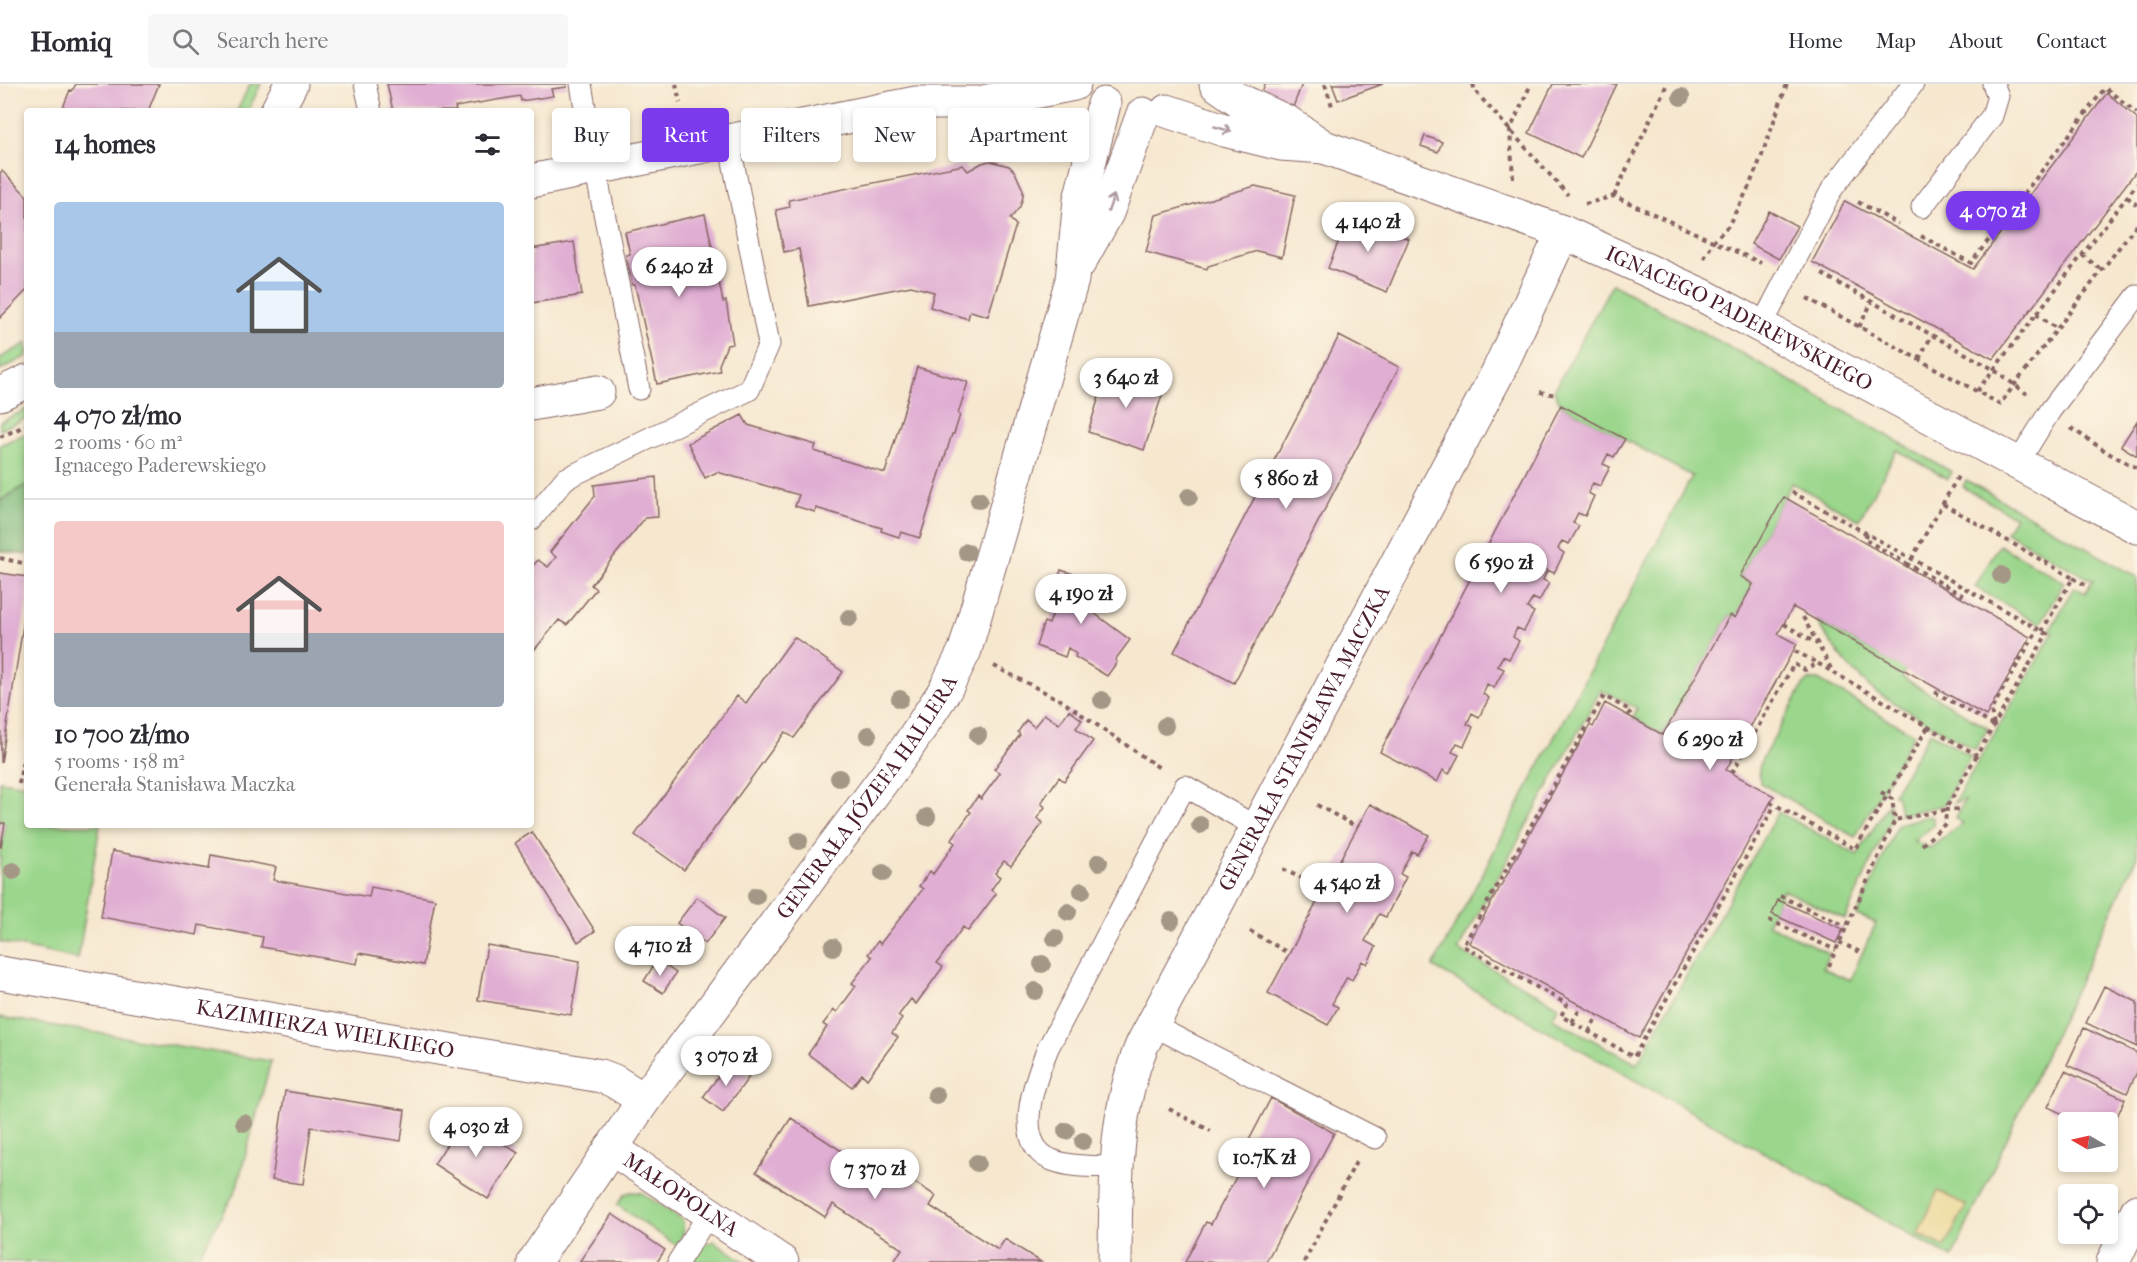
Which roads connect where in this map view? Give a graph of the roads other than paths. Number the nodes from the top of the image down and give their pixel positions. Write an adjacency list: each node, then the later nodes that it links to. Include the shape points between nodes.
1 (291, 84): 12 (street)
2 (366, 84): 13 (lane)
3 (581, 84): 18 (lane)
4 (957, 84): 11 (street)
5 (1074, 84): 11 (street, via 978,103)
6 (1198, 84): 14 (street, via 1193,92)
7 (1216, 84): 16 (street, IGNACEGO PADEREWSKIEGO)
8 (1913, 84): 24 (lane, via 1832,189)
9 (1993, 84): 20 (lane, via 1998,96 1992,116)
10 (1096, 94): 14 (street, IGNACEGO PADEREWSKIEGO, via 1118,111); 22 (street, GENERAŁA JÓZEFA HALLERA)
11 (916, 103): 15 (street)
12 (279, 108)
13 (370, 108)
14 (1155, 113): 16 (street, IGNACEGO PADEREWSKIEGO, one-way to 16, via 1281,144); 22 (street, GENERAŁA JÓZEFA HALLERA, one-way to 14)
15 (729, 141): 31 (lane, via 770,345 749,390 565,480)
16 (1324, 147): 21 (street, IGNACEGO PADEREWSKIEGO)
17 (642, 158): 18 (street)
18 (595, 167): 19 (street); 26 (lane)
19 (534, 180)
20 (1922, 207)
21 (1571, 219): 24 (street, IGNACEGO PADEREWSKIEGO); 33 (street, GENERAŁA STANISŁAWA MACZKA, via 1498,372)
22 (1074, 273): 36 (street, GENERAŁA JÓZEFA HALLERA, via 964,650 945,690 907,748)
23 (2137, 296): 30 (lane, via 2050,411)
24 (1761, 327): 30 (street, IGNACEGO PADEREWSKIEGO)
25 (24, 382): 28 (street)
26 (639, 389)
27 (598, 392): 29 (street)
28 (0, 394)
29 (534, 403)
30 (2018, 463): 32 (street, IGNACEGO PADEREWSKIEGO)
31 (534, 516)
32 (2137, 527)
33 (1258, 828): 35 (street, GENERAŁA STANISŁAWA MACZKA); 39 (lane, via 1185,786 1048,1048 1030,1106 1028,1125 1034,1145 1050,1159 1066,1164)
34 (0, 973): 36 (street, KAZIMIERZA WIELKIEGO, via 601,1076)
35 (1152, 1025): 37 (lane); 39 (street, GENERAŁA STANISŁAWA MACZKA, via 1126,1094)
36 (644, 1100): 38 (street, GENERAŁA JÓZEFA HALLERA)
37 (1375, 1138)
38 (611, 1148): 41 (street, MAŁOPOLNA); 42 (street, GENERAŁA JÓZEFA HALLERA)
39 (1116, 1167): 45 (street, GENERAŁA STANISŁAWA MACZKA)
40 (2137, 1211): 46 (street)
41 (710, 1214): 43 (lane); 44 (street, MAŁOPOLNA)
42 (534, 1262)
43 (678, 1262)
44 (782, 1262)
45 (1115, 1262)
46 (2113, 1262)

